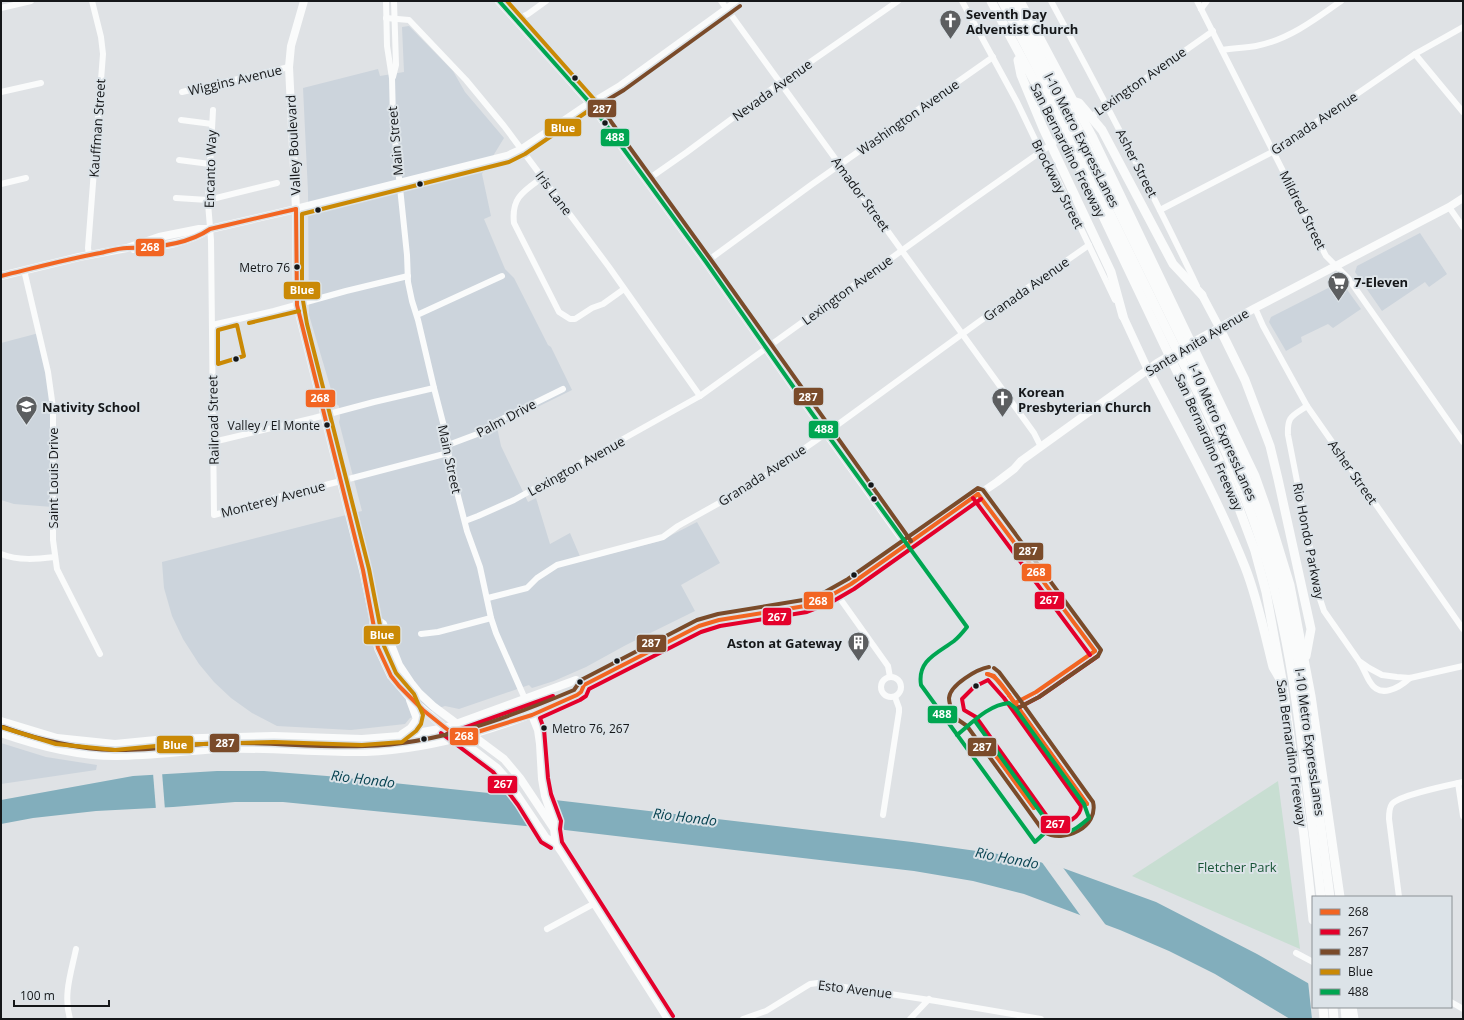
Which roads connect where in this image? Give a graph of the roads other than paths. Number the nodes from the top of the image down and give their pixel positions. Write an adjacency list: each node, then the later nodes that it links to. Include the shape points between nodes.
1 (32, 1): 21 (street)
2 (92, 1): 69 (street, Kauffman Street, via 103,54)
3 (304, 1): 33 (main road, Valley Boulevard, via 291,46)
4 (386, 1): 24 (street, Main Street)
5 (394, 1): 25 (street, Main Street)
6 (498, 1): 26 (main road)
7 (546, 1): 26 (street)
8 (721, 1): 22 (street, Amador Street)
9 (736, 1): 22 (street)
10 (898, 1): 36 (street, Nevada Avenue)
11 (962, 1): 32 (street, Brockway Street)
12 (991, 1): 30 (highway, San Bernardino Freeway)
13 (1002, 1): 41 (highway, I-10 Metro ExpressLanes, via 1042,76)
14 (1011, 1): 41 (highway, I-10 Metro ExpressLanes)
15 (1020, 1): 41 (highway, San Bernardino Freeway)
16 (1060, 1): 20 (street)
17 (1197, 1): 23 (street, Mildred Street)
18 (1207, 1): 23 (street)
19 (1341, 1): 29 (street, via 1314,21 1286,36 1257,46)
20 (1053, 3): 40 (street, Asher Street)
21 (1, 8)
22 (726, 8): 36 (street, Amador Street); 39 (street, via 620,85)
23 (1202, 9): 28 (street, Mildred Street)
24 (386, 18): 25 (street, Iris Lane); 34 (street, Main Street)
25 (395, 18): 34 (street, Main Street, via 396,65); 47 (street, Iris Lane, via 409,20 466,80)
26 (516, 20): 39 (main road)
27 (1463, 27): 31 (street, Granada Avenue)
28 (1213, 31): 29 (street, Mildred Street); 40 (street, Lexington Avenue)
29 (1222, 50): 48 (street, Mildred Street)
30 (1016, 51): 41 (highway, San Bernardino Freeway); 81 (highway, via 1021,75 1043,128 1111,272)
31 (1415, 54): 43 (street); 48 (street, Granada Avenue)
32 (993, 57): 49 (street, Brockway Street); 52 (street, Washington Avenue)
33 (289, 67): 38 (street, Wiggins Avenue); 63 (main road, Valley Boulevard)
34 (392, 78): 57 (street, Main Street)
35 (41, 83): 37 (street)
36 (780, 83): 52 (street, Amador Street); 55 (street, Nevada Avenue)
37 (1, 92)
38 (182, 92)
39 (590, 103): 47 (main road); 55 (main road)
40 (1107, 105): 49 (street, Lexington Avenue); 64 (street, Asher Street)
41 (1069, 109): 46 (highway, San Bernardino Freeway); 46 (highway, San Bernardino Freeway); 77 (highway, via 1102,130 1174,264)
42 (213, 110): 45 (street, Encanto Way)
43 (1463, 112)
44 (181, 120): 45 (street)
45 (212, 124): 51 (street, Encanto Way)
46 (1082, 144): 85 (highway, San Bernardino Freeway); 85 (highway, San Bernardino Freeway)
47 (522, 149): 54 (street, Iris Lane); 57 (main road, via 507,156)
48 (1274, 151): 64 (street, Granada Avenue); 71 (street, Mildred Street, via 1326,256)
49 (1042, 152): 67 (street, Brockway Street); 68 (street, Lexington Avenue)
50 (179, 160): 51 (street)
51 (210, 164): 61 (street, Encanto Way)
52 (840, 165): 68 (street, Amador Street); 70 (street, Washington Avenue)
53 (26, 178): 58 (street)
54 (543, 178): 76 (street, Iris Lane); 76 (street, via 523,191 518,198 513,213 514,223 559,312 570,319 575,319)
55 (647, 180): 70 (main road)
56 (277, 183): 61 (street)
57 (399, 183): 63 (main road); 74 (street, Main Street)
58 (1, 184)
59 (176, 198): 61 (street)
60 (1463, 198): 62 (main road, Santa Anita Avenue)
61 (208, 200): 66 (street, Encanto Way)
62 (1449, 207): 65 (street); 71 (main road, Santa Anita Avenue)
63 (296, 209): 66 (main road); 78 (main road, Valley Boulevard)
64 (1160, 210): 77 (street, Asher Street)
65 (1463, 227)
66 (210, 229): 69 (main road, via 159,237 127,248); 82 (street, Railroad Street)
67 (1090, 245): 81 (street, Brockway Street); 84 (street, Granada Avenue)
68 (901, 250): 84 (street, Amador Street); 86 (street, Lexington Avenue)
69 (89, 255): 72 (main road)
70 (706, 262): 86 (main road)
71 (1337, 266): 79 (main road, Santa Anita Avenue); 96 (street, Mildred Street)
72 (24, 270): 73 (main road); 106 (street, Saint Louis Drive, via 48,372 53,408)
73 (1, 276)
74 (408, 276): 78 (street); 80 (street, Main Street)
75 (502, 276): 80 (street)
76 (624, 289): 91 (street, Iris Lane)
77 (1202, 295): 83 (main road, Asher Street)
78 (297, 305): 82 (street); 93 (main road, Valley Boulevard)
79 (1255, 308): 83 (main road, Santa Anita Avenue); 92 (street, Asher Street)
80 (417, 315): 89 (street, Main Street)
81 (1123, 316): 88 (main road, Brockway Street)
82 (212, 325): 95 (street, Railroad Street)
83 (1219, 328): 88 (main road, Santa Anita Avenue); 116 (highway, via 1245,380 1268,440 1277,472 1311,629)
84 (962, 334): 94 (street, Granada Avenue); 98 (street, Amador Street, via 1034,433)
85 (1176, 340): 87 (highway, San Bernardino Freeway); 87 (highway, San Bernardino Freeway)
86 (767, 348): 91 (street, Lexington Avenue); 94 (main road)
87 (1187, 362): 116 (highway, San Bernardino Freeway, via 1255,476 1290,585); 122 (highway, San Bernardino Freeway, via 1255,551 1266,592); 141 (highway, I-10 Metro ExpressLanes, via 1246,501 1266,557 1277,599 1295,687); 142 (highway, I-10 Metro ExpressLanes, via 1220,418 1248,481 1283,589 1301,674)
88 (1148, 370): 98 (main road, Santa Anita Avenue); 122 (highway, via 1212,490 1229,528 1246,569 1273,667)
89 (434, 388): 93 (street); 97 (street, Main Street)
90 (563, 389): 97 (street, Palm Drive, via 492,424 488,430)
91 (700, 396): 103 (street, Lexington Avenue, via 514,500)
92 (1307, 406): 112 (street, Asher Street); 117 (street, Rio Hondo Parkway, via 1289,420 1287,425 1314,575 1324,611)
93 (325, 415): 95 (street); 100 (main road, Valley Boulevard)
94 (826, 433): 104 (main road); 108 (street, Granada Avenue, via 755,483 663,537 557,565 527,588)
95 (213, 442): 102 (street, Railroad Street)
96 (1463, 442)
97 (448, 445): 99 (street, Main Street)
98 (1041, 447): 101 (main road, Santa Anita Avenue)
99 (448, 452): 100 (street, Monterey Avenue); 103 (street, Main Street)
100 (341, 482): 102 (street, Monterey Avenue); 109 (main road, Valley Boulevard)
101 (978, 494): 104 (main road, Santa Anita Avenue); 114 (street)
102 (214, 515)
103 (465, 521): 108 (street, Main Street)
104 (906, 544): 107 (main road, Santa Anita Avenue); 111 (street)
105 (1, 554): 106 (street, via 24,560)
106 (55, 557): 115 (street, Saint Louis Drive, via 57,569)
107 (836, 593): 119 (street, via 888,666); 121 (main road, Santa Anita Avenue, via 805,606 719,620 699,626)
108 (488, 598): 110 (street, Main Street)
109 (373, 618): 123 (main road, Valley Boulevard, via 378,648 384,663 391,676); 128 (main road, Valley Boulevard, via 383,624 399,665 411,683 433,706)
110 (491, 618): 113 (street); 125 (street, Main Street)
111 (967, 627)
112 (1463, 629)
113 (421, 634)
114 (1095, 652)
115 (100, 654)
116 (1305, 661): 143 (highway, San Bernardino Freeway)
117 (1359, 661): 120 (street, Rio Hondo Parkway, via 1382,675); 120 (street, via 1375,689 1391,690)
118 (1463, 666): 120 (street, Rio Hondo Parkway)
119 (890, 677): 124 (street, via 896,679 901,687 900,693); 124 (street, via 882,682 881,688 886,696)
120 (1410, 678)
121 (584, 685): 125 (main road, via 576,680); 126 (main road, Santa Anita Avenue, via 577,695)
122 (1283, 685): 146 (highway, San Bernardino Freeway)
123 (409, 697): 129 (main road, Valley Boulevard); 132 (main road, via 417,719 411,728)
124 (895, 697): 137 (street, via 899,712)
125 (525, 700): 126 (street, Main Street); 128 (main road)
126 (532, 715): 131 (main road, Santa Anita Avenue); 139 (main road, Main Street, via 538,730 542,779 545,796 555,822)
127 (1, 720): 134 (main road, via 57,738 114,744 166,739 274,736)
128 (458, 724): 129 (main road); 131 (main road, Valley Boulevard)
129 (445, 728): 132 (main road); 133 (main road, Valley Boulevard)
130 (1, 733): 135 (main road, Santa Anita Avenue, via 55,750 115,756 218,749)
131 (472, 734): 133 (main road, Santa Anita Avenue); 139 (main road, Valley Boulevard, via 504,759)
132 (400, 736): 134 (main road)
133 (458, 738): 135 (main road, Santa Anita Avenue, via 398,749); 140 (main road, Valley Boulevard, via 497,768 546,838)
134 (362, 739): 135 (main road, via 359,746)
135 (345, 752)
136 (1460, 782): 138 (street); 144 (street, via 1401,798 1392,804 1389,819)
137 (883, 815)
138 (1463, 816)
139 (554, 829): 140 (main road, Valley Boulevard)
140 (556, 844): 145 (main road, Valley Boulevard)
141 (1321, 896)
142 (1330, 896)
143 (1340, 896)
144 (1399, 896)
145 (595, 903): 147 (street); 159 (main road, Valley Boulevard)
146 (1312, 903)
147 (547, 929)
148 (76, 950): 158 (street, via 67,991 66,1003)
149 (1296, 953): 150 (street)
150 (1312, 961)
151 (929, 1000): 160 (street, Esto Avenue, via 826,984 810,984 766,1011); 161 (street); 162 (street, Esto Avenue)
152 (1452, 1003): 157 (street)
153 (1323, 1008): 163 (highway)
154 (1333, 1008): 164 (highway)
155 (1345, 1008): 165 (highway)
156 (1352, 1008): 166 (highway)
157 (1463, 1009)
158 (70, 1019)
159 (668, 1019)
160 (743, 1019)
161 (910, 1019)
162 (1041, 1019)
163 (1324, 1019)
164 (1334, 1019)
165 (1346, 1019)
166 (1354, 1019)

